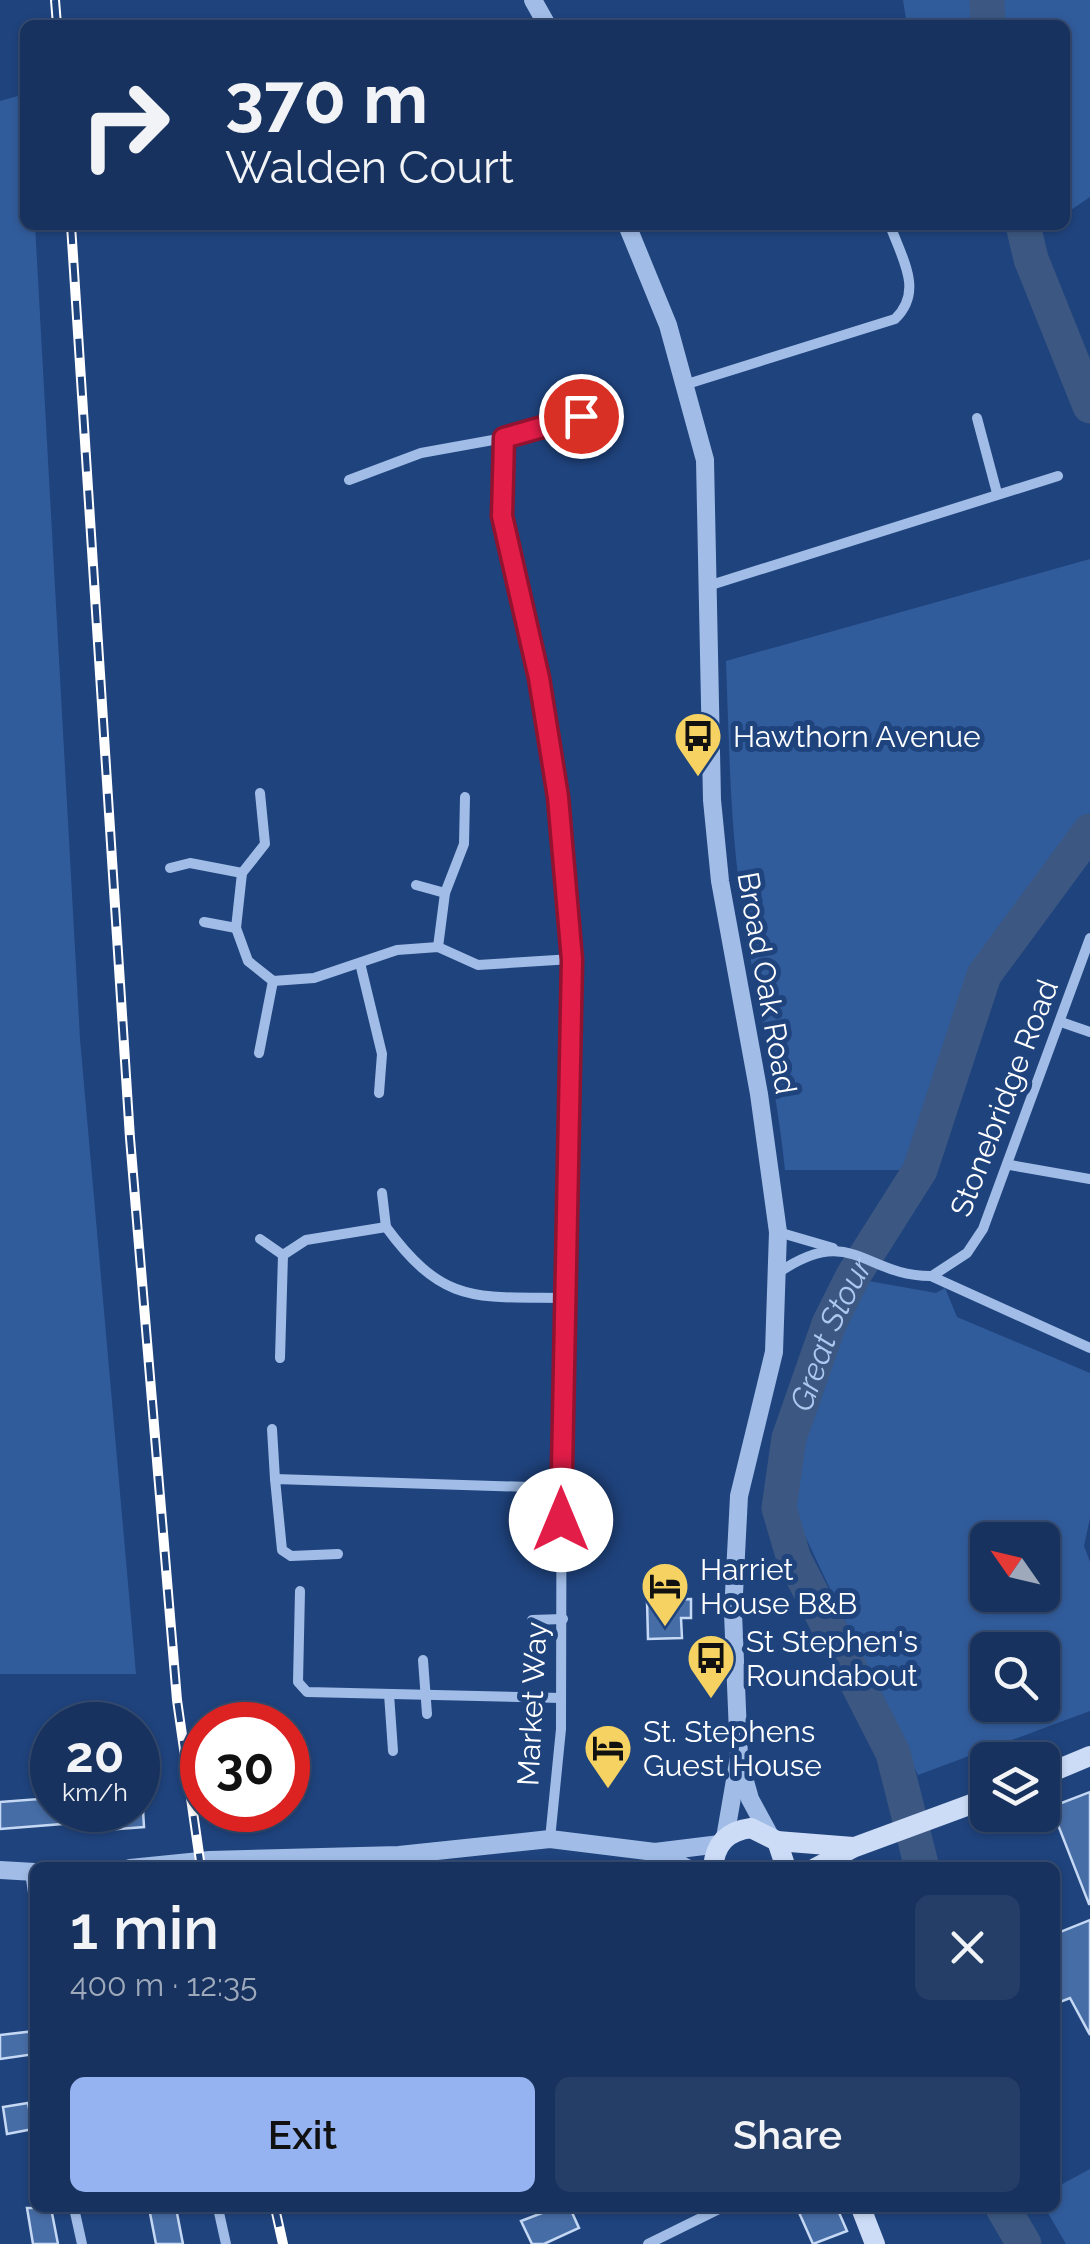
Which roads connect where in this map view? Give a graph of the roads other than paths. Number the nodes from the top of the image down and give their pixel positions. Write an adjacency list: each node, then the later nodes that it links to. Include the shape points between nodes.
1 (629, 230): 3 (street, Broad Oak Road)
2 (892, 230): 3 (street, via 912,287 910,305 895,320)
3 (684, 385): 10 (street, Broad Oak Road, via 705,460)
4 (581, 416): 6 (street)
5 (978, 418): 9 (street)
6 (504, 438): 8 (street, via 422,454); 21 (street, Market Way, via 502,516 558,797)
7 (1058, 476): 9 (street)
8 (350, 480)
9 (997, 493): 10 (street)
10 (711, 585): 32 (street, Broad Oak Road, via 712,800 720,882)
11 (260, 793): 14 (street, via 265,844)
12 (465, 797): 16 (street, via 464,844)
13 (170, 868): 14 (street, via 190,863)
14 (242, 873): 18 (street)
15 (416, 884): 16 (street)
16 (445, 893): 20 (street)
17 (204, 922): 18 (street)
18 (236, 928): 23 (street, via 248,961)
19 (1090, 938): 24 (street, Stonebridge Road)
20 (438, 947): 21 (street, via 478,965); 22 (street, via 397,950)
21 (572, 960): 38 (street, Market Way)
22 (360, 963): 23 (street, via 314,978); 27 (street, via 382,1054)
23 (273, 981): 26 (street)
24 (1061, 1022): 25 (street); 28 (street, Stonebridge Road)
25 (1090, 1032)
26 (258, 1053)
27 (379, 1093)
28 (1010, 1164): 29 (street); 37 (street, Stonebridge Road, via 975,1242 948,1270)
29 (1090, 1179)
30 (382, 1193): 31 (street)
31 (386, 1226): 35 (street, via 306,1240); 38 (street, via 414,1264 440,1284 480,1297)
32 (778, 1232): 34 (street); 36 (street, Broad Oak Road)
33 (260, 1238): 35 (street)
34 (840, 1249): 36 (street, via 798,1260); 37 (street)
35 (282, 1255): 40 (street)
36 (778, 1274): 55 (street, Broad Oak Road, via 774,1352 739,1496 732,1613)
37 (932, 1276): 39 (street)
38 (562, 1298): 43 (street, Market Way)
39 (1090, 1348)
40 (280, 1358)
41 (272, 1429): 42 (street)
42 (274, 1479): 43 (street); 44 (street, via 282,1550 291,1556)
43 (560, 1488): 46 (street, Market Way)
44 (338, 1554)
45 (300, 1591): 50 (street, via 298,1682 307,1692)
46 (563, 1619): 47 (street); 51 (street, Market Way)
47 (532, 1620)
48 (423, 1660): 49 (street)
49 (426, 1692): 50 (street); 51 (street); 52 (street)
50 (389, 1694): 53 (street)
51 (561, 1698): 59 (street, Market Way)
52 (427, 1714)
53 (393, 1751)
54 (1090, 1756): 56 (main road)
55 (738, 1757): 58 (street, Broad Oak Road, via 750,1799); 60 (street, Broad Oak Road)
56 (1060, 1768)
57 (970, 1805): 61 (main road)
58 (773, 1837): 60 (main road, via 742,1829); 61 (main road); 66 (main road)
59 (550, 1839): 62 (street); 63 (street)
60 (722, 1841): 62 (street); 65 (main road)
61 (855, 1847): 67 (main road)
62 (655, 1852): 64 (street)
63 (245, 1862)
64 (675, 1862)
65 (715, 1862)
66 (783, 1862)
67 (826, 1862)
68 (0, 1870): 69 (street)
69 (30, 1872)
70 (75, 2212): 74 (street)
71 (219, 2212): 75 (street)
72 (712, 2212): 76 (street)
73 (863, 2212): 77 (main road)
74 (82, 2244)
75 (226, 2244)
76 (648, 2244)
77 (876, 2244)

